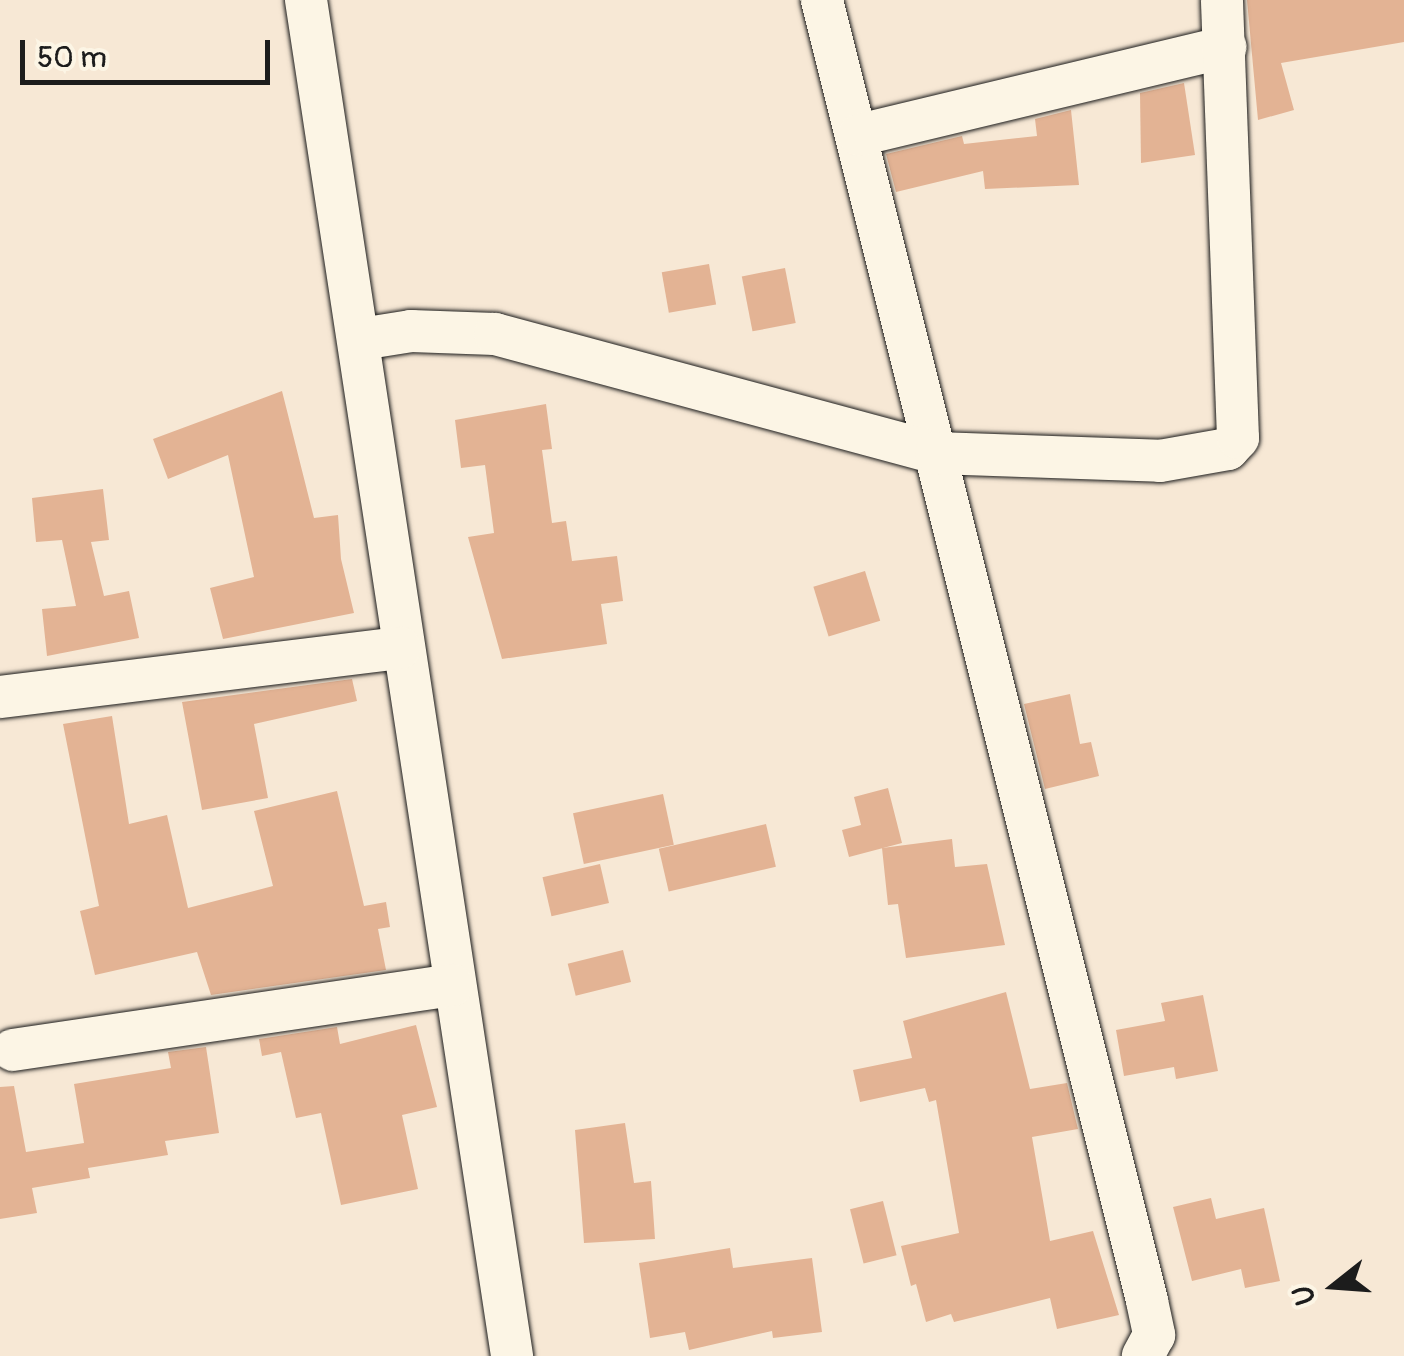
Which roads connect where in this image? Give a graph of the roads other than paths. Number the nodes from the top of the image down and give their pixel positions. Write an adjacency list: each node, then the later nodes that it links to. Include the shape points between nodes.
1 (306, 0): 6 (street)
2 (822, 0): 5 (street)
3 (1222, 0): 4 (street)
4 (1226, 47): 5 (street); 7 (street, via 1238,438 1228,449 1160,460)
5 (859, 135): 7 (street)
6 (361, 339): 7 (street, via 411,331 495,334); 8 (street)
7 (936, 453): 13 (street, via 1148,1301 1154,1335)
8 (400, 648): 9 (street); 10 (street)
9 (0, 697)
10 (452, 985): 11 (street); 12 (street)
11 (13, 1050)
12 (512, 1356)
13 (1142, 1356)

